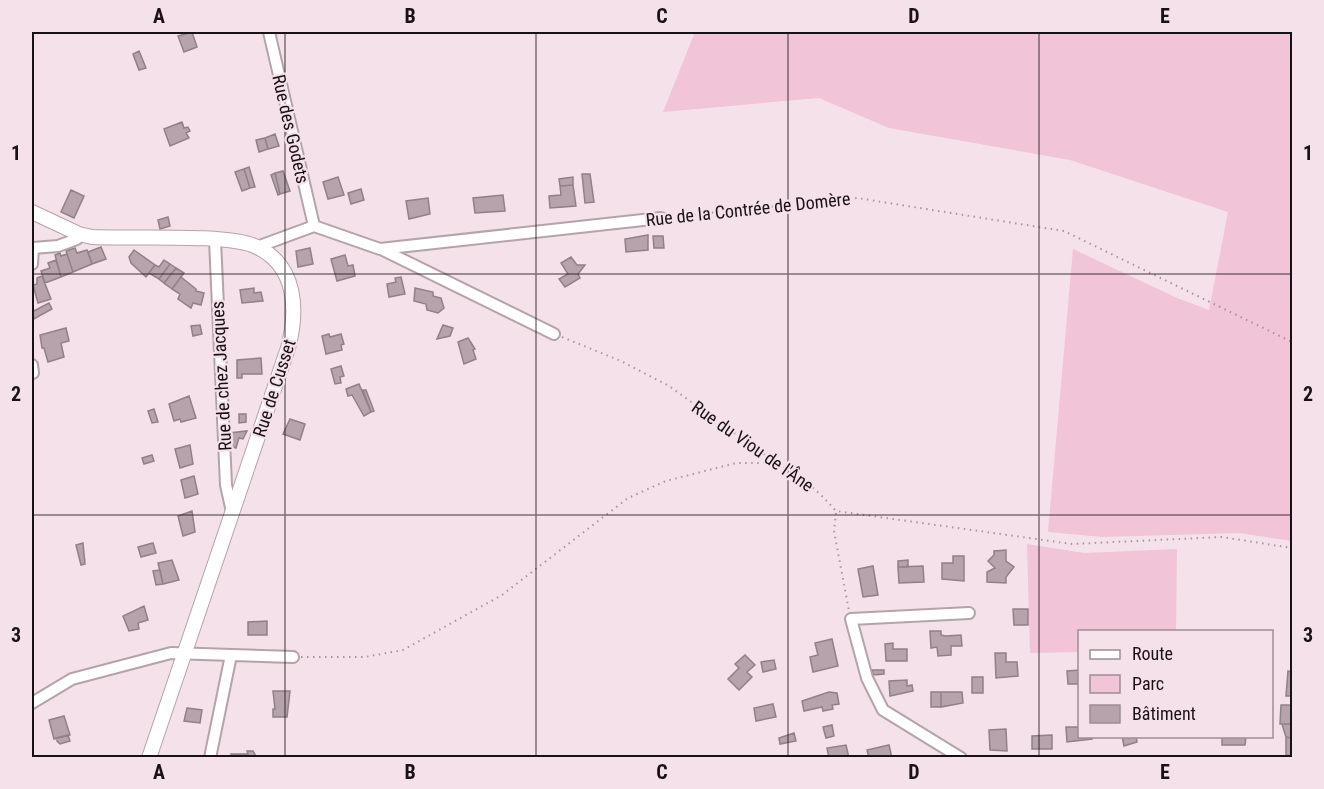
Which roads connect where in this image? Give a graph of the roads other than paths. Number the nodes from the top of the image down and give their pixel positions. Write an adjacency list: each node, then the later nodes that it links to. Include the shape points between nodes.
1 (269, 32): 4 (street, Rue des Godets)
2 (32, 212): 5 (street)
3 (661, 218): 8 (street, Rue de la Contrée de Domère)
4 (314, 226): 7 (street); 8 (street, Rue de la Contrée de Domère)
5 (80, 234): 6 (street); 9 (street, via 58,246 33,248)
6 (215, 240): 7 (street); 11 (street, Rue de chez Jacques, via 226,485)
7 (257, 246): 11 (street, Rue de Cusset, via 283,270 296,310 288,348)
8 (380, 249): 10 (street)
9 (32, 264)
10 (554, 334)
11 (232, 512): 13 (street, Rue de Cusset)
12 (969, 613): 19 (street, via 851,619 867,678 882,710)
13 (184, 652): 14 (street); 16 (street, via 72,679); 17 (street, Rue de Cusset)
14 (231, 655): 15 (street); 18 (street)
15 (292, 657)
16 (32, 703)
17 (149, 758)
18 (210, 758)
19 (961, 758)

